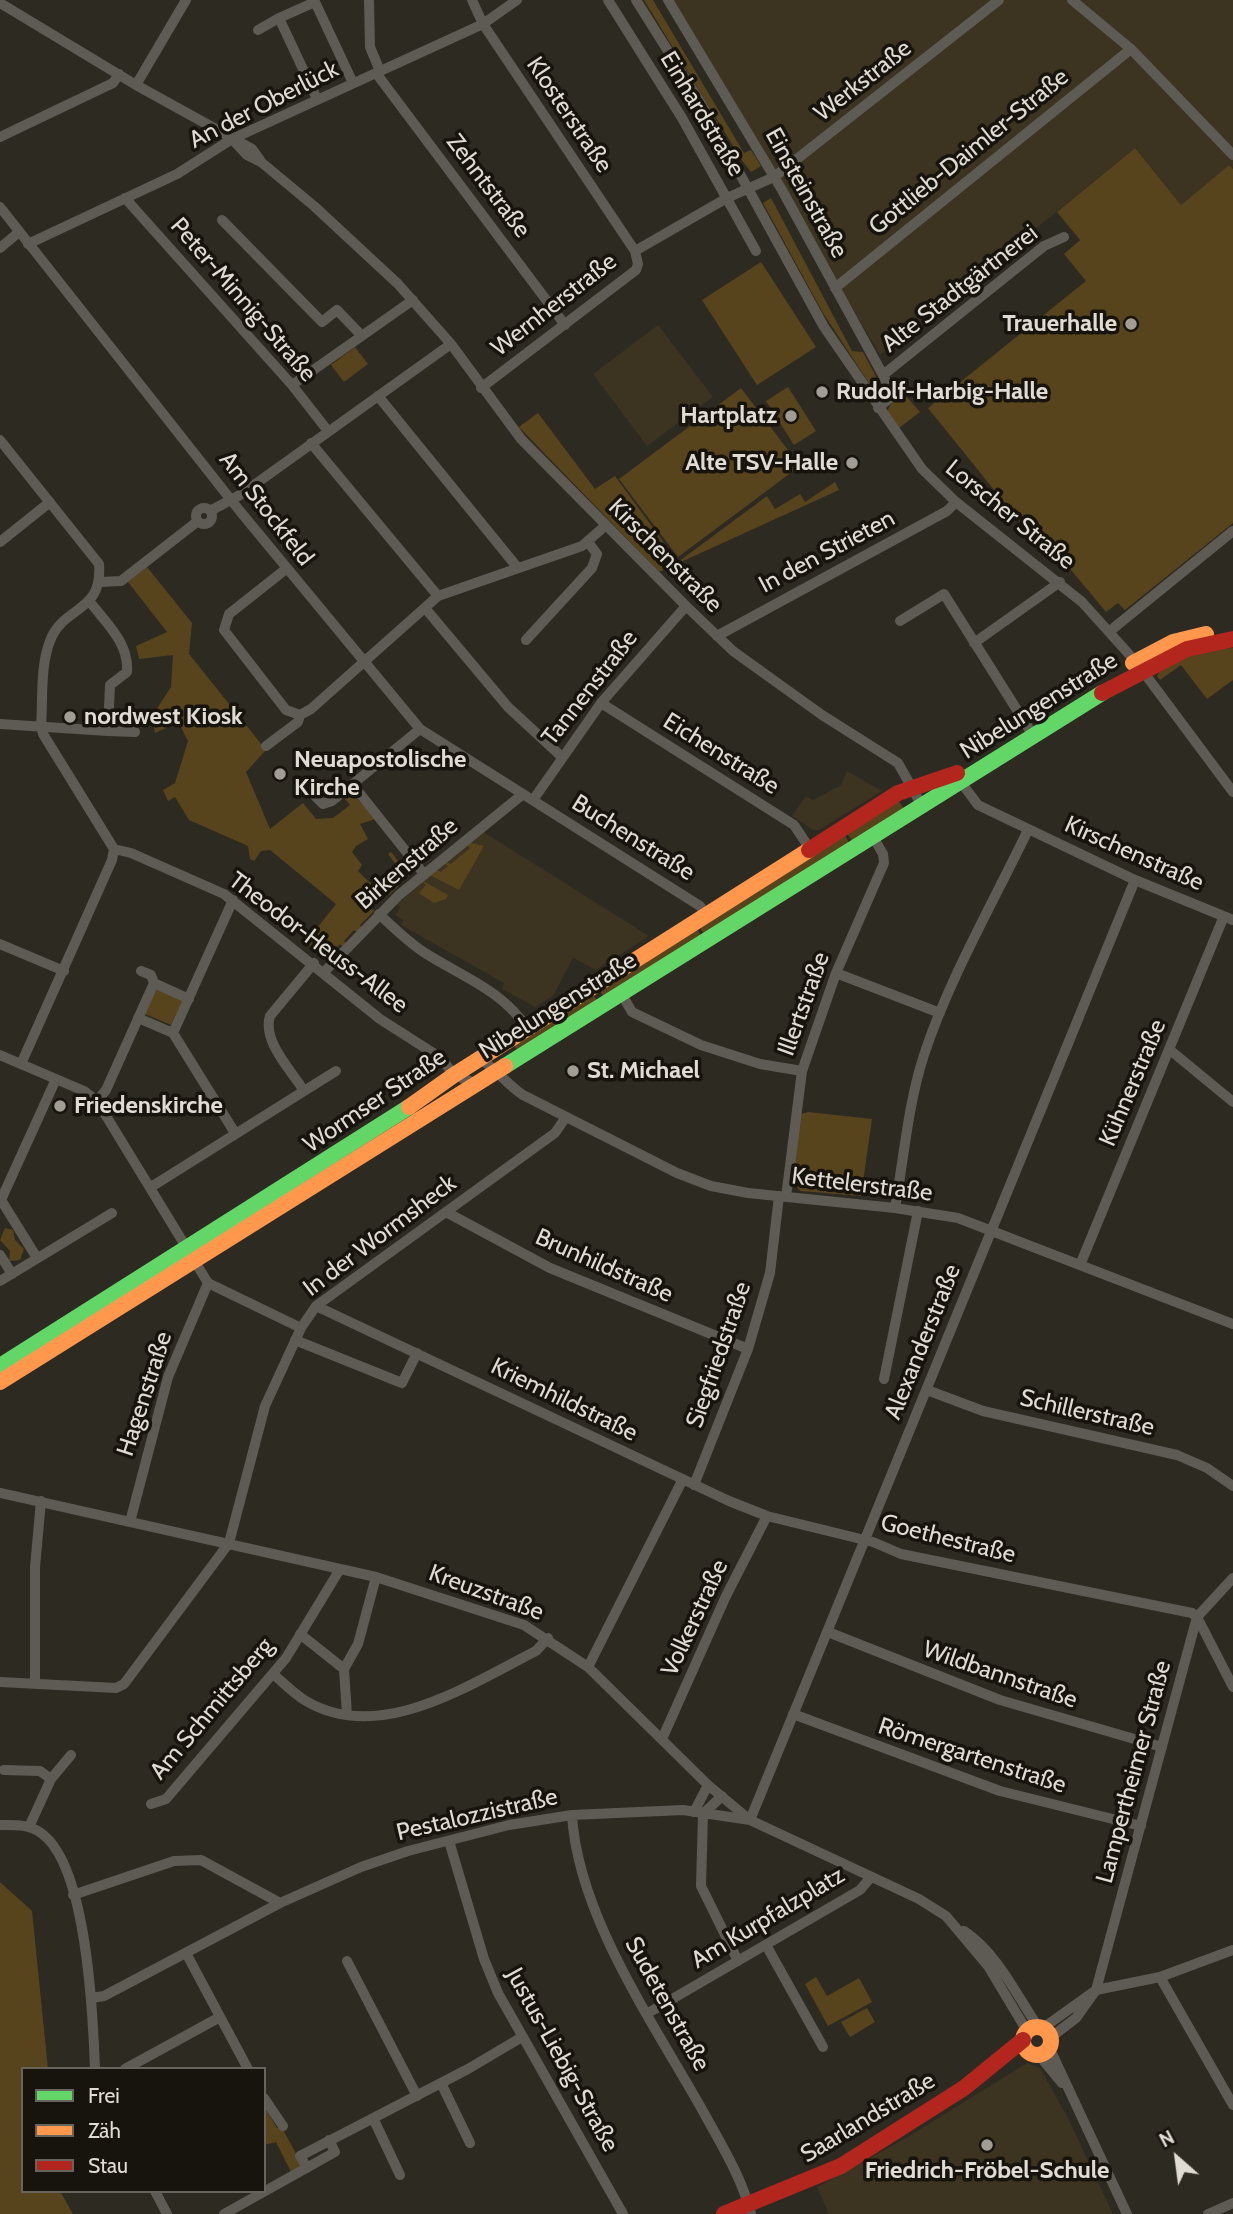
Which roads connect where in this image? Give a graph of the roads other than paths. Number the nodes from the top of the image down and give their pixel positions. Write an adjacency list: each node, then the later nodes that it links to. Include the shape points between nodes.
1 (186, 0): 18 (street)
2 (369, 0): 15 (street, Zehntstraße, via 370,47)
3 (472, 0): 12 (street, Klosterstraße)
4 (517, 0): 12 (street, An der Oberlück)
5 (608, 0): 26 (street, Einhardstraße)
6 (636, 0): 24 (street, Lorscher Straße)
7 (668, 0): 23 (street, Einsteinstraße)
8 (999, 0): 23 (street, Werkstraße)
9 (1073, 0): 14 (street)
10 (0, 3): 16 (street, Kirschenstraße)
11 (279, 18): 13 (street); 17 (street, via 315,2); 19 (street)
12 (483, 24): 15 (street, An der Oberlück); 33 (street, Klosterstraße)
13 (258, 30)
14 (1131, 49): 22 (street); 35 (street, Gottlieb-Daimler-Straße)
15 (378, 72): 17 (street, An der Oberlück); 37 (street, Zehntstraße)
16 (119, 74): 18 (street, Kirschenstraße); 20 (street, via 113,83)
17 (353, 83): 19 (street, An der Oberlück)
18 (136, 85): 21 (street, Kirschenstraße)
19 (317, 99): 21 (street, An der Oberlück)
20 (0, 137)
21 (232, 139): 25 (street, An der Oberlück, via 177,174); 36 (street, Kirschenstraße)
22 (1233, 155)
23 (774, 177): 24 (street, Werkstraße); 35 (street, Einsteinstraße)
24 (749, 190): 26 (street, Wernherstraße); 44 (street, Lorscher Straße, via 824,327)
25 (125, 198): 31 (street, An der Oberlück); 41 (street, Peter-Minnig-Straße)
26 (727, 198): 33 (street, Wernherstraße); 34 (street, Einhardstraße)
27 (0, 206): 29 (street, Am Stockfeld)
28 (222, 220): 38 (street, Peter-Minnig-Straße, via 322,322 337,310)
29 (19, 232): 31 (street, Am Stockfeld); 32 (street)
30 (1064, 237): 40 (street, Alte Stadtgärtnerei, via 1044,246)
31 (28, 244): 48 (street, Am Stockfeld)
32 (0, 248)
33 (635, 251): 37 (street, Wernherstraße, via 636,270)
34 (756, 251)
35 (835, 288): 40 (street, Einsteinstraße)
36 (413, 300): 38 (street); 39 (street, Kirschenstraße)
37 (565, 325): 42 (street, Wernherstraße)
38 (361, 335): 41 (street)
39 (451, 344): 42 (street, Kirschenstraße); 43 (street)
40 (883, 375): 44 (street, via 889,399)
41 (292, 385): 45 (street, Peter-Minnig-Straße)
42 (481, 388): 51 (street, Kirschenstraße, via 521,439)
43 (378, 396): 45 (street); 55 (street)
44 (878, 408): 50 (street, Lorscher Straße, via 922,469)
45 (328, 431): 47 (street)
46 (0, 439): 49 (street)
47 (311, 443): 48 (street); 59 (street)
48 (231, 499): 56 (street, Am Stockfeld); 57 (street, via 211,510 207,524 198,521 121,581)
49 (50, 502): 53 (street); 57 (street, via 99,564)
50 (956, 502): 58 (street, Lorscher Straße); 66 (street, In den Strieten)
51 (605, 526): 54 (street); 61 (street, Kirschenstraße)
52 (1233, 531): 64 (street)
53 (0, 542)
54 (588, 542): 55 (street); 68 (street, via 597,554 592,568)
55 (517, 567): 59 (street)
56 (286, 569): 70 (street, Am Stockfeld); 73 (street, via 229,614 225,630 286,709)
57 (100, 582): 60 (street)
58 (1060, 582): 64 (street, Lorscher Straße); 69 (street)
59 (438, 596): 62 (street)
60 (90, 603): 75 (street, via 61,624 50,640); 78 (street, via 125,647 128,659 127,672 110,685)
61 (686, 606): 66 (street, Kirschenstraße); 72 (street, Tannenstraße)
62 (425, 608): 70 (street); 81 (street, via 508,706)
63 (900, 621): 69 (street, via 944,594)
64 (1110, 632): 71 (street, Lorscher Straße)
65 (1233, 633): 71 (street, via 1183,638)
66 (717, 636): 84 (street, Kirschenstraße, via 804,702 898,764)
67 (1233, 639): 71 (street)
68 (526, 640)
69 (974, 643): 77 (street)
70 (363, 662): 73 (street); 76 (street, Am Stockfeld)
71 (1139, 666): 77 (street, Wormser Straße); 82 (street, Nibelungenstraße); 85 (street, Lorscher Straße)
72 (601, 703): 81 (street, Tannenstraße); 93 (street, Eichenstraße, via 794,825)
73 (300, 715): 80 (street, via 298,722)
74 (0, 724): 75 (street)
75 (41, 727): 78 (street); 92 (street)
76 (420, 729): 83 (street); 86 (street, Am Stockfeld)
77 (1029, 729): 82 (street, Wormser Straße)
78 (108, 731): 79 (street)
79 (135, 732)
80 (266, 746)
81 (562, 757): 88 (street, Tannenstraße)
82 (958, 778): 84 (street, Wormser Straße); 89 (street, Nibelungenstraße); 90 (street, Kirschenstraße, via 972,802)
83 (353, 785): 87 (street, via 326,803); 94 (street)
84 (913, 787): 89 (street, Kirschenstraße); 93 (street, Wormser Straße)
85 (1233, 792)
86 (523, 794): 88 (street, Am Stockfeld); 94 (street, Birkenstraße)
87 (314, 795)
88 (533, 800): 98 (street, Buchenstraße, via 700,906)
89 (921, 804): 91 (street, Nibelungenstraße)
90 (1028, 830): 95 (street, Kirschenstraße); 109 (street)
91 (872, 835): 105 (street, Illertstraße, via 884,863); 107 (street, Nibelungenstraße)
92 (114, 849): 96 (street, Theodor-Heuss-Allee); 102 (street)
93 (810, 849): 98 (street, Wormser Straße)
94 (424, 874): 97 (street, Birkenstraße)
95 (1135, 880): 99 (street, Kirschenstraße); 137 (street, Alexanderstraße)
96 (233, 900): 101 (street, Theodor-Heuss-Allee); 108 (street)
97 (379, 914): 104 (street, Birkenstraße); 111 (street, via 413,945 511,1005)
98 (706, 915): 111 (street, Wormser Straße)
99 (1229, 918): 114 (street, Kühnerstraße)
100 (0, 944): 102 (street)
101 (314, 963): 104 (street, Theodor-Heuss-Allee); 124 (street, via 266,1027)
102 (64, 971): 117 (street)
103 (141, 971): 106 (street, via 151,975)
104 (324, 972): 121 (street, Theodor-Heuss-Allee, via 380,1019 441,1058)
105 (836, 973): 109 (street); 120 (street, Illertstraße)
106 (154, 984): 108 (street); 110 (street)
107 (621, 993): 119 (street, Nibelungenstraße); 120 (street, via 632,1012 719,1053)
108 (190, 999): 112 (street)
109 (940, 1013): 133 (street, via 913,1097)
110 (138, 1018): 112 (street); 126 (street)
111 (528, 1029): 113 (street, Wormser Straße)
112 (173, 1033): 129 (street)
113 (497, 1049): 116 (street, Wormser Straße); 119 (street)
114 (1170, 1050): 127 (street); 141 (street, Kühnerstraße)
115 (0, 1055): 117 (street)
116 (480, 1059): 119 (street, Kettelerstraße); 121 (street, Wormser Straße)
117 (21, 1064): 122 (street)
118 (336, 1071): 124 (street)
119 (497, 1071): 123 (street, Nibelungenstraße); 128 (street, Kettelerstraße, via 523,1095)
120 (802, 1071): 131 (street, Illertstraße)
121 (454, 1074): 123 (street, Theodor-Heuss-Allee); 125 (street); 138 (street, Wormser Straße)
122 (56, 1079): 126 (street); 132 (street)
123 (477, 1084): 125 (street, Nibelungenstraße)
124 (304, 1091): 129 (street)
125 (453, 1098): 138 (street, Nibelungenstraße)
126 (97, 1101): 130 (street)
127 (1233, 1102)
128 (566, 1117): 131 (street, Kettelerstraße, via 700,1181); 135 (street, In der Wormsheck, via 555,1133)
129 (235, 1133): 130 (street)
130 (152, 1187): 138 (street)
131 (782, 1196): 133 (street, Kettelerstraße); 149 (street, Siegfriedstraße, via 770,1273)
132 (1, 1201): 140 (street)
133 (895, 1208): 134 (street, Kettelerstraße)
134 (918, 1211): 137 (street, Kettelerstraße); 152 (street)
135 (446, 1212): 145 (street, In der Wormsheck); 149 (street, Brunhildstraße, via 550,1268)
136 (112, 1213): 140 (street)
137 (991, 1230): 141 (street, Kettelerstraße); 154 (street, Alexanderstraße)
138 (191, 1253): 144 (street); 151 (street, Wormser Straße); 153 (street, Nibelungenstraße)
139 (0, 1255): 142 (street)
140 (37, 1258): 142 (street)
141 (1080, 1265): 146 (street, Kettelerstraße)
142 (12, 1274): 143 (street)
143 (0, 1282)
144 (208, 1283): 147 (street); 161 (street, Hagenstraße, via 168,1377)
145 (316, 1306): 147 (street, In der Wormsheck); 150 (street, Kriemhildstraße)
146 (1233, 1324)
147 (301, 1328): 148 (street, In der Wormsheck)
148 (295, 1340): 150 (street, via 402,1383); 163 (street, In der Wormsheck, via 265,1406)
149 (748, 1349): 156 (street, Siegfriedstraße)
150 (416, 1353): 155 (street, Kriemhildstraße)
151 (0, 1366)
152 (884, 1379)
153 (0, 1382)
154 (927, 1390): 157 (street, Schillerstraße, via 983,1411 1177,1455); 162 (street, Alexanderstraße)
155 (683, 1479): 156 (street, Kriemhildstraße); 171 (street)
156 (694, 1485): 160 (street, Goethestraße)
157 (1233, 1486)
158 (0, 1493): 159 (street, Kreuzstraße)
159 (41, 1501): 161 (street, Kreuzstraße); 175 (street, via 34,1567)
160 (767, 1516): 162 (street, Goethestraße); 179 (street, Volkerstraße)
161 (130, 1522): 163 (street, Kreuzstraße)
162 (865, 1541): 167 (street, Goethestraße, via 901,1554); 168 (street, Alexanderstraße)
163 (229, 1543): 164 (street, Kreuzstraße); 175 (street, via 124,1684 116,1688)
164 (340, 1569): 165 (street, Kreuzstraße); 169 (street, Am Schmittsberg)
165 (376, 1577): 170 (street, Kreuzstraße, via 504,1616); 172 (street, via 358,1644)
166 (1233, 1578): 167 (street, Lampertheimer Straße)
167 (1196, 1617): 176 (street); 180 (street, Lampertheimer Straße)
168 (828, 1632): 177 (street, Alexanderstraße); 180 (street, Wildbannstraße, via 1000,1700)
169 (300, 1634): 172 (street, Am Schmittsberg); 173 (street, Am Schmittsberg)
170 (548, 1638): 171 (street, Kreuzstraße); 178 (street, via 536,1651 442,1698 398,1712)
171 (588, 1667): 179 (street, Kreuzstraße)
172 (344, 1669): 178 (street)
173 (273, 1674): 178 (street, via 305,1701); 186 (street, Am Schmittsberg, via 166,1799)
174 (0, 1682): 175 (street)
175 (35, 1684)
176 (1233, 1687)
177 (793, 1714): 189 (street, Alexanderstraße); 191 (street, Römergartenstraße, via 1000,1791)
178 (347, 1716)
179 (662, 1739): 184 (street, Kreuzstraße)
180 (1162, 1747): 191 (street, Lampertheimer Straße)
181 (71, 1755): 183 (street)
182 (4, 1770): 183 (street, via 40,1771)
183 (51, 1779): 192 (street)
184 (708, 1785): 185 (street, Kreuzstraße); 187 (street)
185 (722, 1796): 187 (street); 189 (street, Kreuzstraße)
186 (151, 1804)
187 (698, 1813): 188 (street, Pestalozzistraße, via 646,1810); 189 (street, Pestalozzistraße); 201 (street, via 701,1886)
188 (572, 1815): 193 (street, Pestalozzistraße); 205 (street, Sudetenstraße, via 574,1841 596,1916)
189 (750, 1820): 194 (street, Kreuzstraße)
190 (0, 1825): 192 (street)
191 (1141, 1826): 203 (street, Lampertheimer Straße)
192 (29, 1827): 195 (street, via 43,1834 60,1855)
193 (449, 1841): 196 (street, Pestalozzistraße, via 381,1860); 207 (street, Justus-Liebig-Straße, via 484,1959)
194 (871, 1877): 197 (street, Am Kurpfalzplatz, via 860,1890); 208 (street, Kreuzstraße, via 919,1899 976,1939 994,1961)
195 (73, 1895): 196 (street, via 174,1861 201,1860); 204 (street)
196 (279, 1903): 199 (street, Pestalozzistraße)
197 (766, 1945): 201 (street, Am Kurpfalzplatz); 209 (street)
198 (1233, 1950): 202 (street)
199 (186, 1953): 204 (street, Pestalozzistraße); 206 (street)
200 (347, 1961): 214 (street)
201 (738, 1961): 205 (street, Am Kurpfalzplatz)
202 (1160, 1977): 203 (street); 216 (street)
203 (1096, 1990): 208 (street, via 1076,2018)
204 (92, 1998): 210 (street)
205 (648, 2013): 225 (street, Sudetenstraße, via 730,2160)
206 (220, 2017): 211 (street); 212 (street)
207 (522, 2038): 213 (street); 228 (street, Justus-Liebig-Straße)
208 (1037, 2040): 225 (street, Saarlandstraße, via 841,2166); 230 (street, Kreuzstraße, via 1082,2114)
209 (823, 2047)
210 (95, 2067)
211 (129, 2067)
212 (247, 2067)
213 (441, 2083): 214 (street); 219 (street)
214 (417, 2096): 217 (street)
215 (266, 2101): 218 (street)
216 (1233, 2105)
217 (373, 2118): 220 (street); 221 (street, via 300,2156 307,2168)
218 (283, 2126)
219 (470, 2143)
220 (400, 2175)
221 (266, 2191)
222 (156, 2193): 226 (street)
223 (262, 2193): 227 (street)
224 (1233, 2203): 231 (street)
225 (750, 2210): 229 (street, Saarlandstraße)
226 (167, 2214)
227 (224, 2214)
228 (623, 2214)
229 (724, 2214)
230 (1127, 2214)
231 (1208, 2214)

